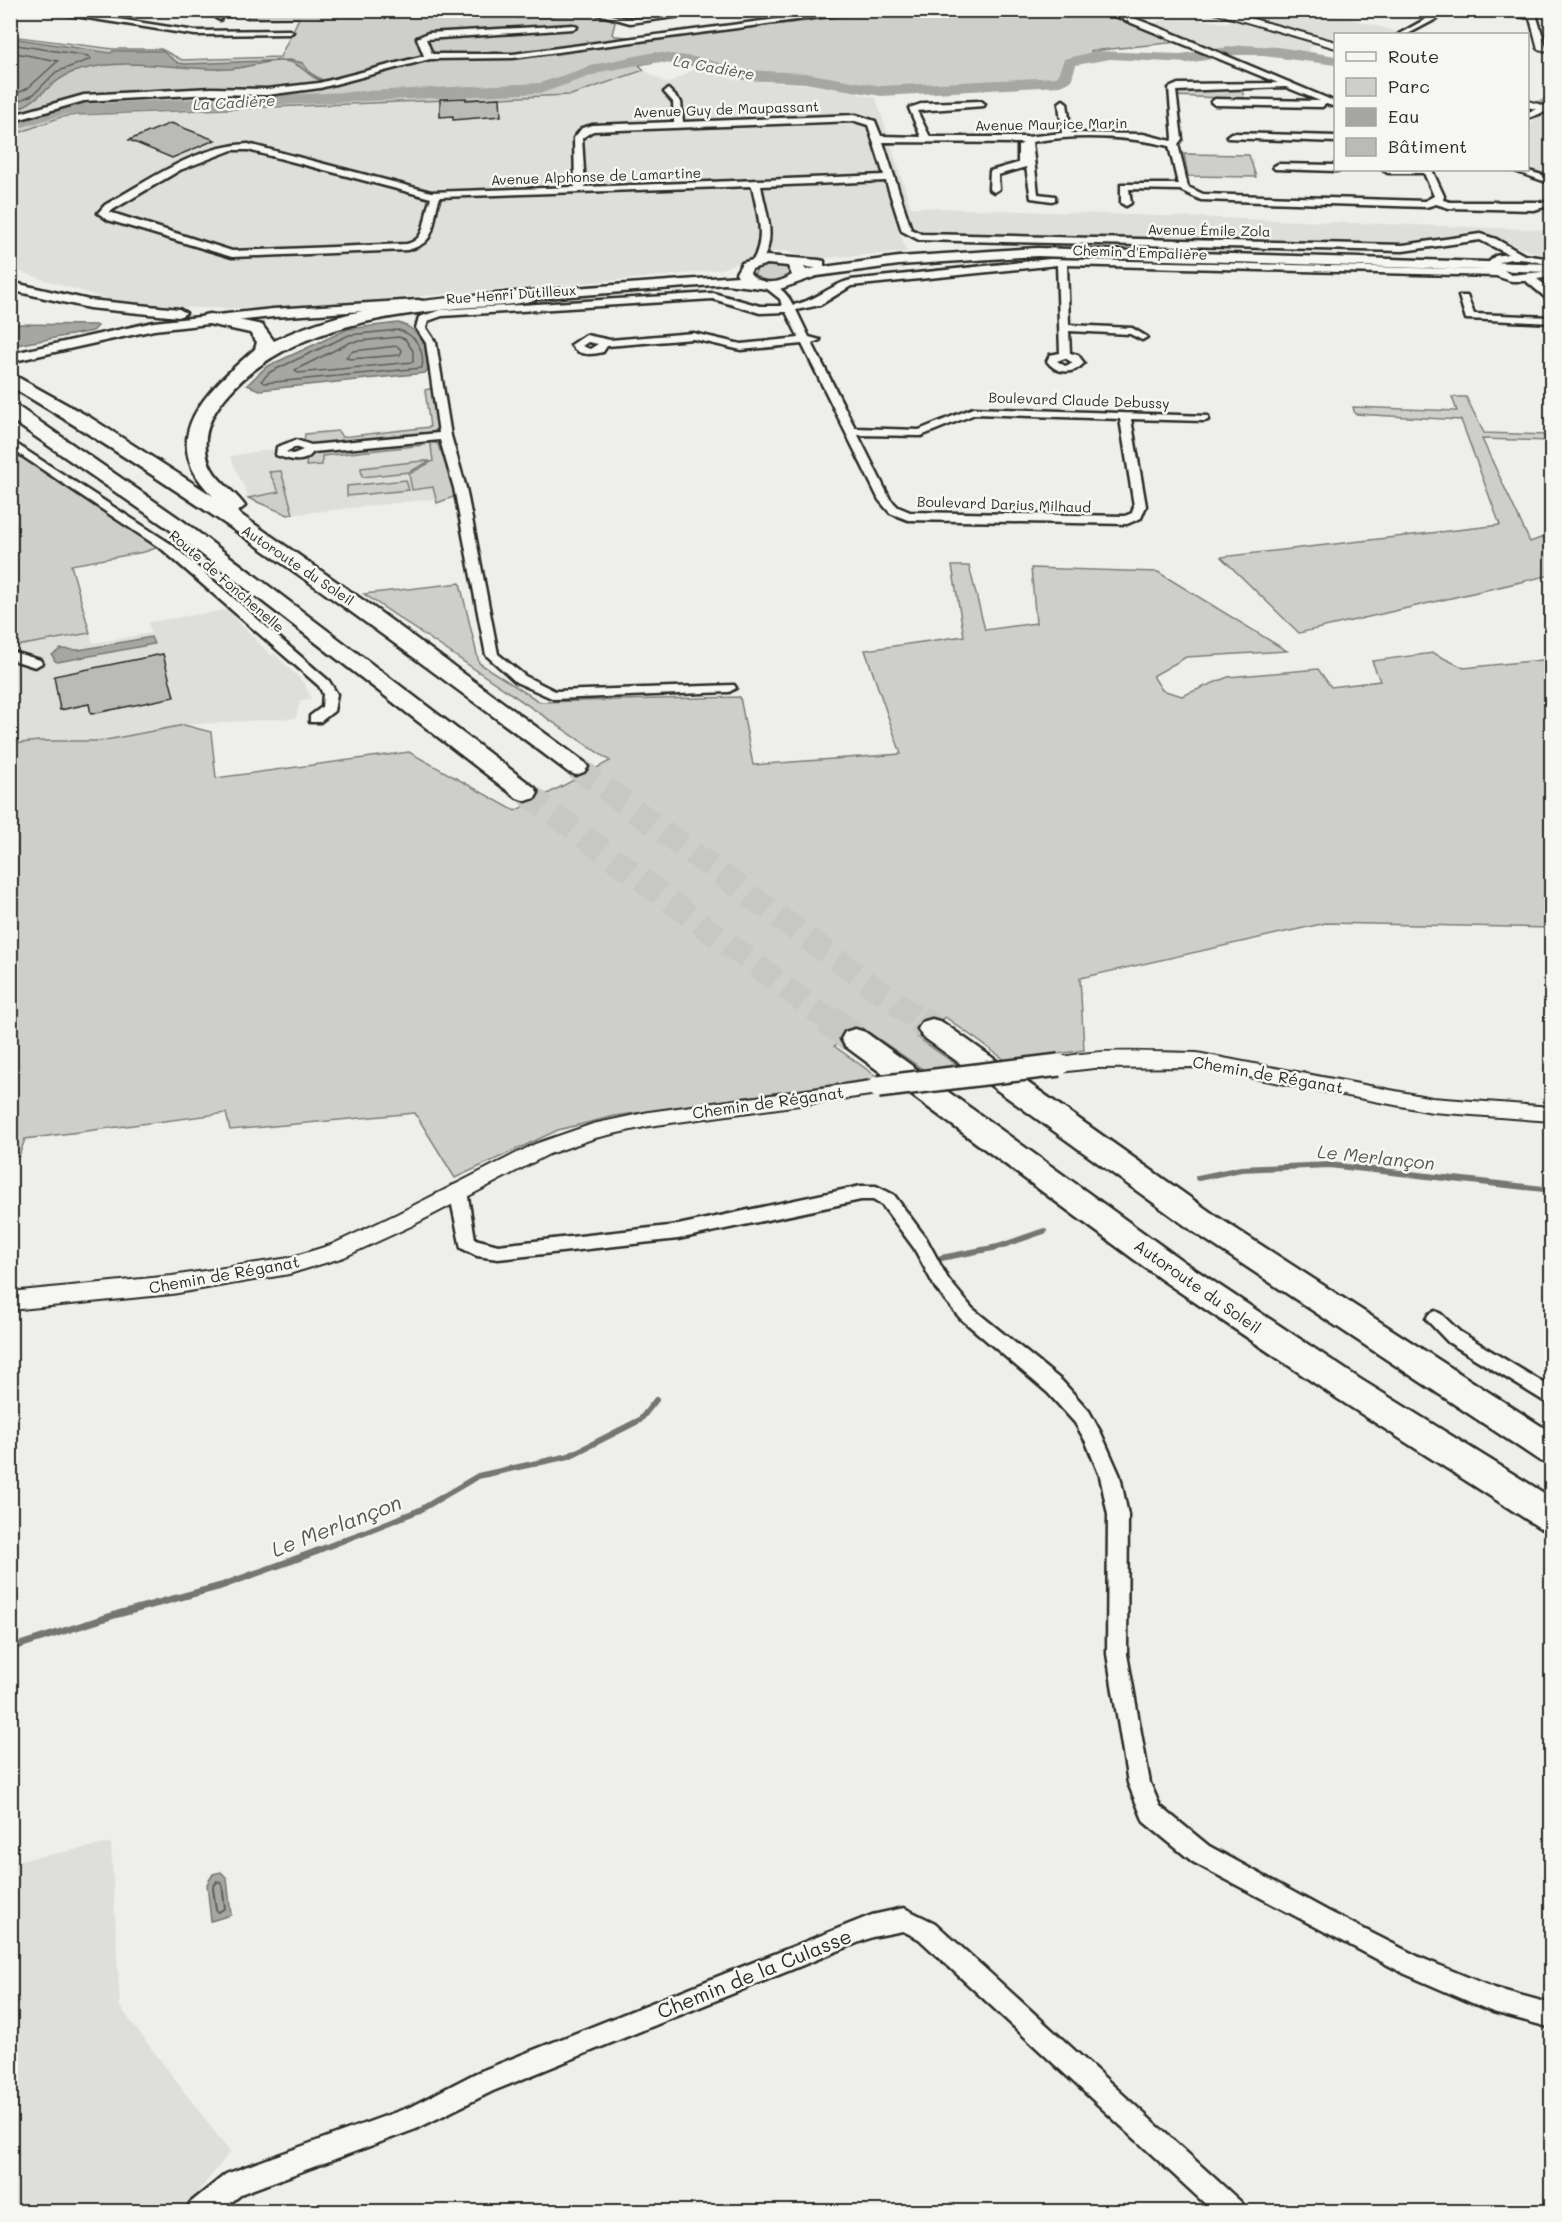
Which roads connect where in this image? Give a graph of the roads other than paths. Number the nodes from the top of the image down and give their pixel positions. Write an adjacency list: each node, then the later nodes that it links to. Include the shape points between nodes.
1 (41, 10): 13 (street)
2 (201, 10): 12 (street, via 221,13)
3 (722, 10): 9 (street, via 640,21)
4 (867, 10): 20 (street)
5 (1104, 10): 24 (street)
6 (1209, 10): 21 (street)
7 (1436, 10): 10 (street)
8 (1481, 10): 22 (street, via 1533,16)
9 (603, 12): 11 (street)
10 (1447, 12): 17 (street)
11 (585, 17): 14 (street)
12 (220, 18)
13 (152, 27): 16 (street); 18 (street)
14 (573, 27): 20 (street); 23 (street, via 428,35 421,38)
15 (290, 32): 16 (street)
16 (206, 33): 19 (street)
17 (1405, 33)
18 (136, 37)
19 (201, 44)
20 (576, 47): 23 (street, via 513,56)
21 (1334, 47)
22 (1547, 50)
23 (429, 57): 27 (street, via 324,84 267,92 211,90)
24 (1287, 85): 31 (street); 41 (street, via 1172,90 1178,139)
25 (81, 88): 27 (street)
26 (668, 92): 34 (street, via 677,102)
27 (84, 98): 33 (street)
28 (1215, 102): 32 (street)
29 (1064, 103): 35 (street)
30 (981, 104): 38 (street, via 912,110)
31 (1334, 105)
32 (1334, 105)
33 (10, 119)
34 (679, 124): 37 (street, Avenue Guy de Maupassant, via 856,118 872,123); 51 (street, Avenue Guy de Maupassant, via 585,130 578,138)
35 (1067, 136): 40 (street, Avenue Maurice Marin); 41 (street, Avenue Maurice Marin, via 1143,137)
36 (1230, 136): 39 (street)
37 (879, 139): 38 (street, Avenue Maurice Marin); 46 (street, Avenue Guy de Maupassant)
38 (927, 139): 40 (street, Avenue Maurice Marin)
39 (1334, 139)
40 (1024, 140): 50 (street, via 1023,165 993,173); 53 (street, via 1034,196)
41 (1173, 144): 49 (street)
42 (1278, 167): 43 (street)
43 (1334, 168)
44 (1428, 171): 54 (street, via 1439,196)
45 (1519, 171): 47 (street)
46 (891, 178): 48 (street); 57 (street, Avenue Guy de Maupassant)
47 (1551, 181)
48 (756, 184): 51 (street, Avenue Alphonse de Lamartine); 59 (street)
49 (1183, 187): 54 (street, via 1202,197 1426,204); 55 (street, via 1124,186)
50 (994, 189)
51 (580, 190): 52 (street, Avenue Alphonse de Lamartine)
52 (436, 195): 52 (street, Avenue Alphonse de Lamartine, via 234,146 213,151 103,213 231,254 408,247 426,238)
53 (1052, 198)
54 (1437, 201): 56 (street, via 1449,205)
55 (1126, 202)
56 (1546, 205)
57 (906, 231): 58 (street, Avenue Émile Zola, via 932,238 1403,248 1479,237)
58 (1497, 245): 60 (street, Avenue Émile Zola); 62 (street)
59 (765, 249): 64 (street); 66 (street)
60 (1525, 257): 62 (street); 63 (street, Avenue Émile Zola)
61 (1062, 262): 62 (street, Chemin d'Empalière); 66 (street, Chemin d'Empalière, via 851,283 836,286 820,302); 79 (street)
62 (1496, 265): 63 (main road); 65 (street, via 1513,278); 66 (main road, via 1037,252 898,261 815,272)
63 (1548, 269): 65 (street)
64 (750, 271): 66 (main road); 66 (main road, via 770,286); 69 (main road)
65 (1530, 279): 68 (street)
66 (789, 282): 82 (street, Boulevard Darius Milhaud); 94 (street, Rue Henri Dutilleux, via 755,309 713,296 433,315 423,319 420,324 432,343)
67 (10, 286): 73 (main road, via 65,300)
68 (1547, 286): 71 (street)
69 (529, 296): 72 (main road); 86 (highway, via 360,317 295,338)
70 (1463, 298): 76 (street, via 1470,317)
71 (1551, 300)
72 (392, 306): 74 (main road); 77 (main road)
73 (131, 309): 74 (main road, via 196,314); 78 (main road, via 150,317)
74 (273, 313): 75 (main road)
75 (210, 319): 77 (highway); 78 (main road)
76 (1551, 320)
77 (233, 323): 81 (main road); 86 (highway, via 256,329 265,337 266,347)
78 (154, 326): 81 (main road); 85 (main road)
79 (1064, 328): 80 (street, via 1132,331); 84 (street)
80 (1142, 337)
81 (140, 338): 85 (main road)
82 (810, 340): 83 (street, via 741,347 684,336); 93 (street, Boulevard Darius Milhaud)
83 (604, 343)
84 (1065, 355)
85 (10, 358)
86 (250, 362): 97 (highway, via 232,375 206,406 196,440 201,468 223,497)
87 (10, 372): 89 (highway)
88 (10, 378): 89 (highway, Autoroute du Soleil)
89 (50, 400): 97 (highway, Autoroute du Soleil)
90 (10, 410): 103 (highway, via 176,525)
91 (1125, 416): 92 (street, Boulevard Claude Debussy); 93 (street, Boulevard Claude Debussy, via 972,411 921,432); 93 (street, Boulevard Darius Milhaud, via 1140,506 1137,515 1110,522 908,516 894,510 885,500)
92 (1204, 418)
93 (850, 431)
94 (445, 435): 96 (street); 100 (street, Rue Henri Dutilleux, via 460,488 489,650 502,667 554,695)
95 (10, 443): 101 (street, Route de Fonchenelle, via 166,547 324,684 330,694 329,708)
96 (310, 449)
97 (372, 616): 102 (highway, Autoroute du Soleil)
98 (10, 655): 99 (street)
99 (34, 663)
100 (729, 688)
101 (315, 718)
102 (576, 767)
103 (526, 793)
104 (932, 1029): 111 (highway, via 1205,1224)
105 (855, 1039): 112 (highway, Autoroute du Soleil, via 1173,1271)
106 (1551, 1114): 107 (street, Chemin de Réganat, bridge, via 1432,1105 1197,1060 1116,1060 649,1119 593,1131 542,1149)
107 (458, 1191): 108 (street, Chemin de Réganat, via 337,1251 289,1266 172,1285); 113 (street, via 467,1243 498,1252 678,1232 861,1192 876,1193 888,1200 920,1243 942,1284 966,1313 1055,1387 1082,1417 1110,1476 1118,1515 1117,1654 1139,1783 1152,1814 1201,1854 1320,1920 1493,2001)
108 (10, 1301)
109 (1434, 1319): 110 (street, via 1454,1337)
110 (1551, 1398)
111 (1551, 1451)
112 (1551, 1517)
113 (1551, 2016)
114 (202, 2210): 115 (street, Chemin de la Culasse, via 235,2183 417,2117 485,2082 872,1926 904,1920 927,1931)
115 (1233, 2211)

